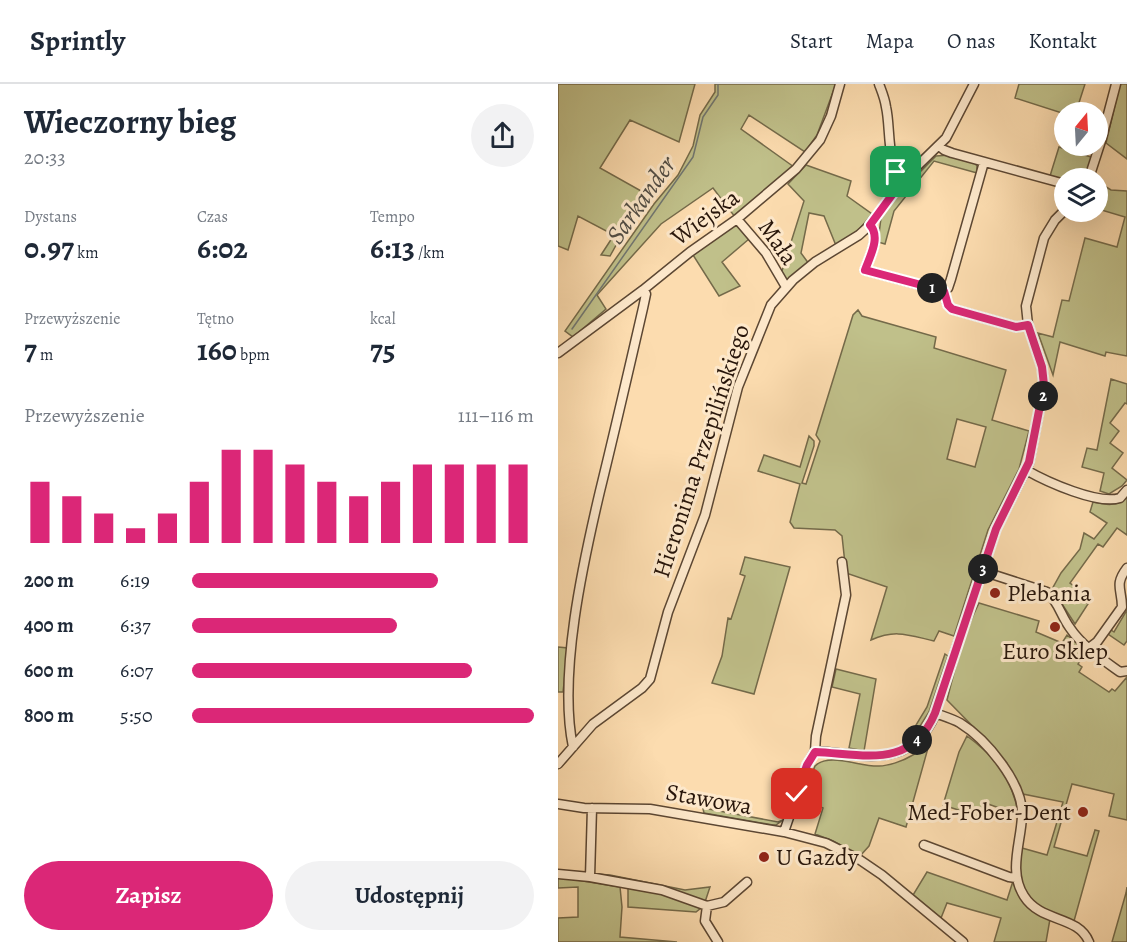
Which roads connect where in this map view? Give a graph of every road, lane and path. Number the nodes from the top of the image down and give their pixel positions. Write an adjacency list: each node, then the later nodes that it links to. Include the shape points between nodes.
1 (840, 84): 10 (street, Wiejska, via 831,116 813,150)
2 (879, 84): 8 (street, via 887,108 896,172)
3 (974, 84): 5 (street, Hieronima Przepilińskiego, via 951,132)
4 (1116, 84): 7 (street)
5 (939, 146): 6 (street); 8 (street, Hieronima Przepilińskiego)
6 (984, 162): 9 (street); 15 (street, via 951,279)
7 (1092, 168)
8 (903, 180): 12 (street, Hieronima Przepilińskiego)
9 (1054, 181)
10 (737, 219): 13 (street, Mała, via 766,254); 14 (street, Wiejska)
11 (1054, 222): 18 (street, via 1039,250 1026,306)
12 (870, 225): 13 (street, Hieronima Przepilińskiego); 15 (street, via 875,237 865,270)
13 (786, 287): 28 (street, Hieronima Przepilińskiego, via 771,304 738,387 705,515 668,612 650,679 593,724)
14 (644, 290): 16 (street, Wiejska); 17 (street)
15 (944, 291): 18 (street, via 952,309 1016,327)
16 (629, 300): 17 (street); 19 (street, Wiejska)
17 (643, 308): 28 (street, via 576,602 565,687)
18 (1028, 325): 20 (street, via 1044,385)
19 (558, 353)
20 (1026, 470): 21 (street, via 1103,500 1120,498); 24 (street, via 1000,519)
21 (1127, 490)
22 (842, 562): 29 (street, via 846,595)
23 (1127, 568): 25 (street, via 1118,585 1122,607)
24 (982, 571): 25 (street, via 1047,592 1070,629); 27 (street)
25 (1089, 648): 26 (street, via 1120,672)
26 (1127, 671)
27 (935, 713): 29 (street, via 918,740 883,756); 37 (street, via 964,725 1008,773 1023,814)
28 (573, 747): 30 (street, Hieronima Przepilińskiego)
29 (815, 752): 33 (street)
30 (558, 764)
31 (558, 804): 32 (street, Stawowa)
32 (592, 808): 33 (street, Stawowa, via 650,809); 36 (street)
33 (784, 832): 41 (street, Stawowa, via 826,843 860,860)
34 (924, 845): 37 (street)
35 (558, 874): 36 (street)
36 (590, 877): 39 (street, via 662,890)
37 (1016, 878): 42 (street, via 1035,909 1077,926)
38 (747, 882): 39 (street, via 724,902)
39 (707, 906): 40 (street, via 705,921)
40 (718, 942)
41 (963, 942)
42 (1089, 942)

